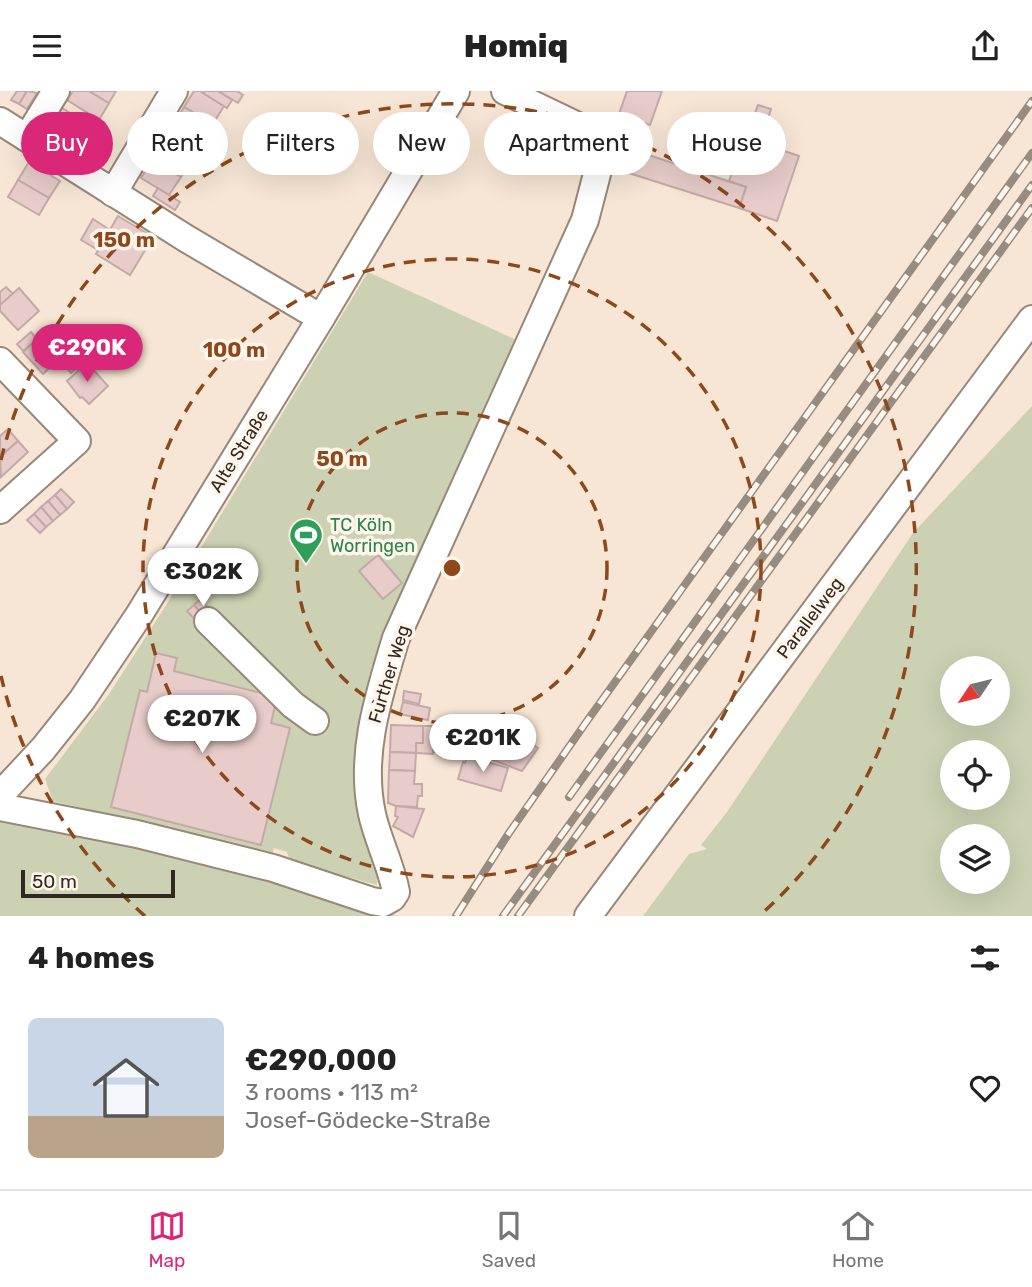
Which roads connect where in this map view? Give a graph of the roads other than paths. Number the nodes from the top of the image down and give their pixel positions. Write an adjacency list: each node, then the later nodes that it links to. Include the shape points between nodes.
1 (56, 91): 5 (street)
2 (174, 91): 9 (street)
3 (456, 91): 10 (street, Alte Straße)
4 (505, 91): 17 (street, Further Weg, via 582,128 596,146 598,170 585,220 396,638 371,729 368,780 379,842 394,881 392,898 383,903 372,901 261,865)
5 (43, 112)
6 (0, 121): 7 (street)
7 (21, 134)
8 (85, 175): 9 (street)
9 (113, 193): 10 (street)
10 (321, 318): 16 (street, Alte Straße, via 82,700)
11 (1032, 319): 18 (street, Parallelweg)
12 (0, 361): 13 (street, via 76,440)
13 (0, 509)
14 (208, 621): 15 (street)
15 (315, 722)
16 (0, 795)
17 (0, 807)
18 (588, 916)

